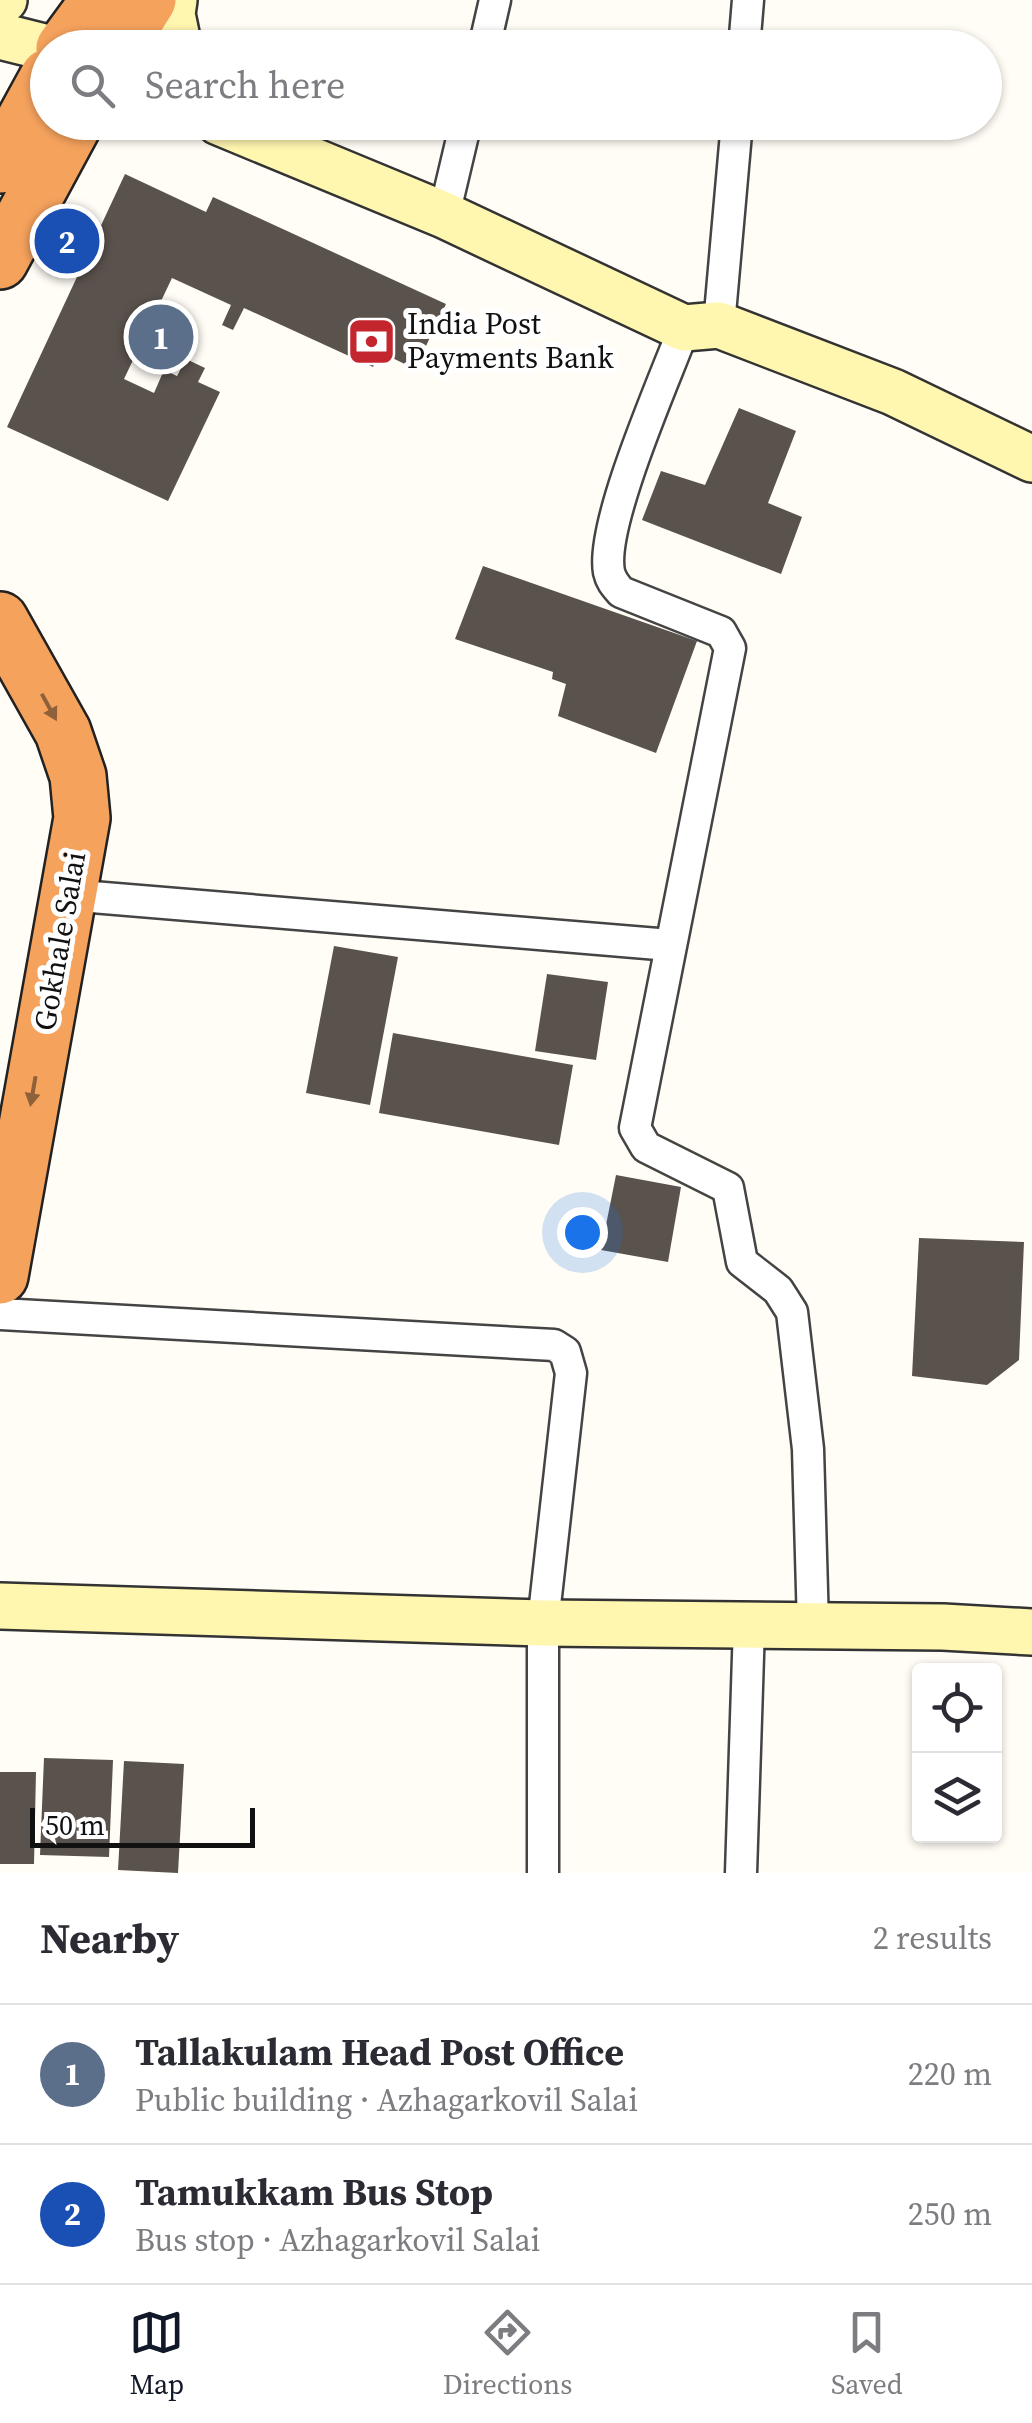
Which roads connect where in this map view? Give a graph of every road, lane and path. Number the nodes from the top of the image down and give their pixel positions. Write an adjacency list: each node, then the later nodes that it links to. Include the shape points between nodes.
1 (99, 0): 7 (highway)
2 (136, 0): 8 (street)
3 (148, 0): 9 (highway)
4 (174, 0): 10 (street)
5 (495, 0): 11 (street)
6 (748, 0): 12 (street)
7 (77, 30)
8 (115, 30)
9 (129, 30)
10 (175, 30)
11 (488, 30)
12 (746, 30)
13 (0, 36): 14 (street)
14 (30, 44)
15 (30, 110): 21 (highway)
16 (48, 140): 23 (street)
17 (65, 140): 24 (highway)
18 (266, 140): 22 (street)
19 (462, 140): 22 (street)
20 (734, 140): 25 (street)
21 (0, 165)
22 (444, 215): 25 (street)
23 (0, 226)
24 (0, 261)
25 (702, 326): 26 (street, via 893,392); 29 (street, via 616,510 608,557 621,592 721,632 730,648)
26 (1032, 459)
27 (0, 621): 28 (highway, Gokhale Salai, one-way to 28, via 63,732 78,776 82,818)
28 (68, 895): 29 (street); 30 (highway, Gokhale Salai, one-way to 30)
29 (670, 945): 35 (street, via 635,1128 646,1148 728,1188 742,1262 778,1290 792,1312 808,1449)
30 (0, 1276)
31 (0, 1314): 33 (street, via 554,1345 565,1352 571,1373)
32 (0, 1606): 33 (street)
33 (544, 1623): 34 (street); 37 (street)
34 (749, 1625): 35 (street); 38 (street)
35 (813, 1626): 36 (street)
36 (1032, 1632)
37 (543, 1873)
38 (741, 1873)

